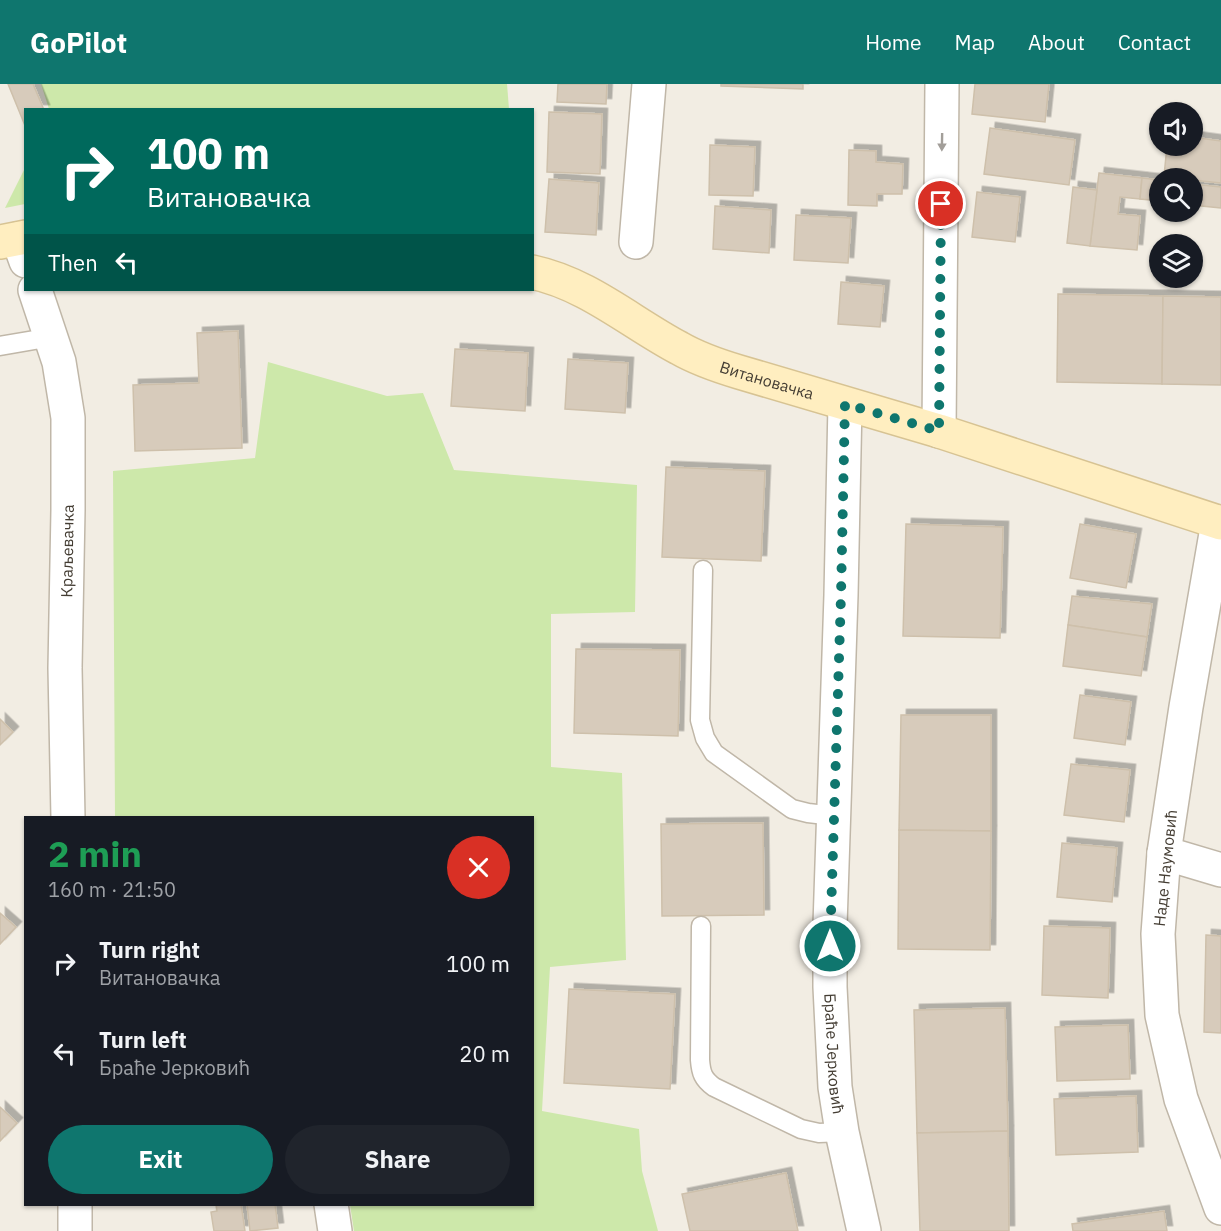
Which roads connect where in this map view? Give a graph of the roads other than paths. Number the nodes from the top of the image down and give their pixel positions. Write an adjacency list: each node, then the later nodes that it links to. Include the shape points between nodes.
1 (649, 84): 3 (street)
2 (942, 84): 9 (street, one-way to 9)
3 (636, 242)
4 (534, 273): 8 (street, Витановачка, via 597,297 708,362)
5 (35, 291): 6 (street, Краљевачка)
6 (51, 337): 7 (lane); 12 (street, Краљевачка, via 68,418)
7 (0, 346)
8 (845, 404): 9 (street, Витановачка); 13 (street, Браће Јерковић)
9 (939, 431): 10 (street, Витановачка)
10 (1220, 523): 14 (street, Наде Наумовић)
11 (703, 570): 13 (lane, via 700,720 705,738 714,753 792,809)
12 (68, 816)
13 (834, 816): 17 (street, Браће Јерковић, via 830,987 835,1087)
14 (1164, 853): 15 (street); 20 (street, Наде Наумовић, via 1158,934 1162,1015 1181,1099)
15 (1221, 870)
16 (701, 926): 17 (lane, via 703,1077 714,1087 801,1129)
17 (842, 1132): 23 (street, Браће Јерковић)
18 (75, 1206): 21 (street)
19 (331, 1206): 22 (street)
20 (1221, 1208)
21 (75, 1231)
22 (335, 1231)
23 (864, 1231)

